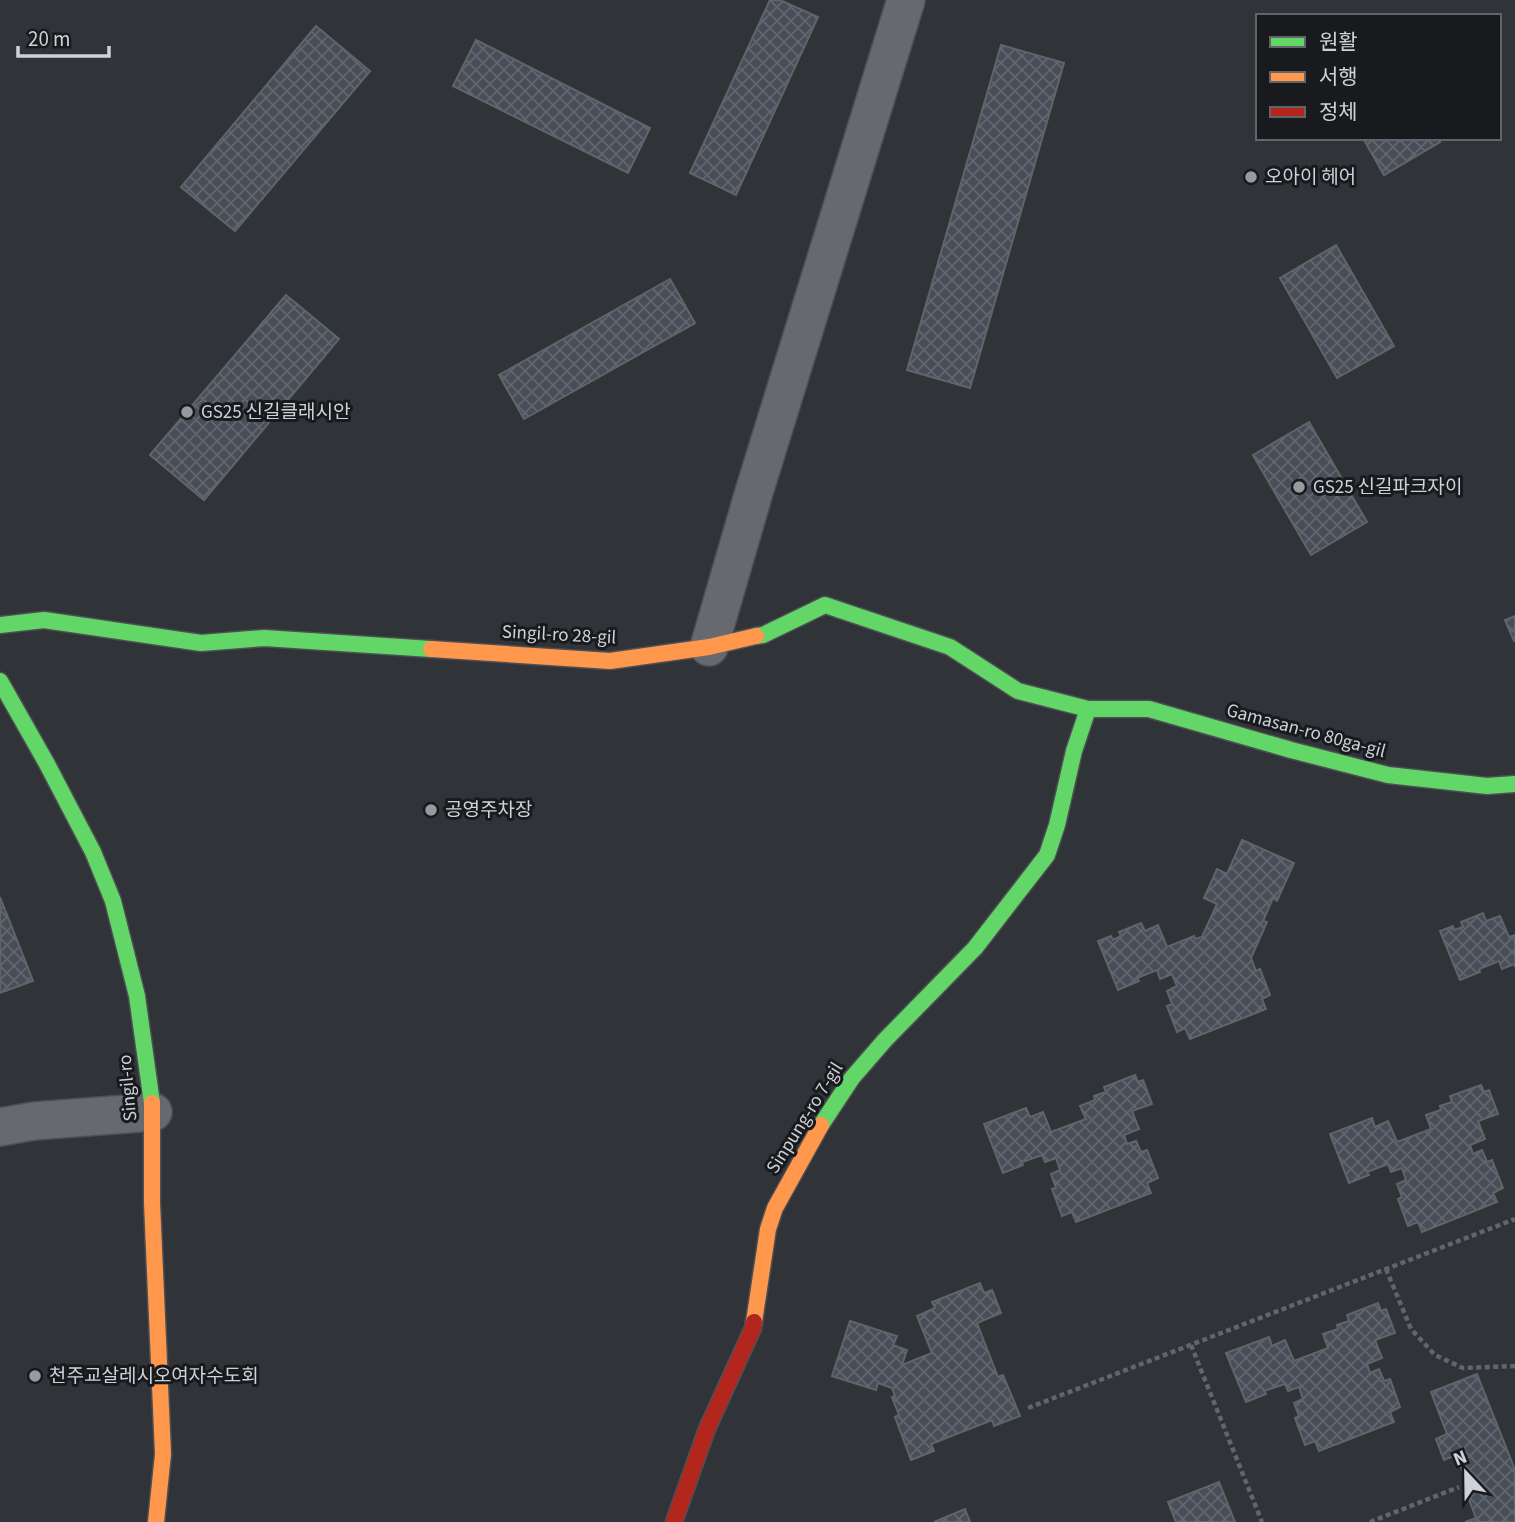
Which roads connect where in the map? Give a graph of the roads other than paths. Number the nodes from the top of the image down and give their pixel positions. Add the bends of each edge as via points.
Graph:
1 (905, 0) edge
2 (0, 625) edge
3 (709, 647) junction
4 (0, 681) edge
5 (1088, 709) junction
6 (1515, 784) edge
7 (153, 1112) junction
8 (0, 1127) edge
9 (156, 1522) edge
10 (674, 1522) edge

1 - 3 street
2 - 3 street, Singil-ro 28-gil via 44,620 201,643 264,638 610,662
3 - 5 street, Singil-ro 28-gil via 764,635 825,605 950,647 1018,691
4 - 7 street, Singil-ro via 73,811 113,901 137,996
5 - 6 street, Gamasan-ro 80ga-gil via 1149,709 1388,775 1487,786
5 - 10 street, Sinpung-ro 7-gil via 1047,855 975,948 852,1078 775,1208 752,1328 707,1429
7 - 8 street
7 - 9 street, Singil-ro via 152,1203 163,1454

